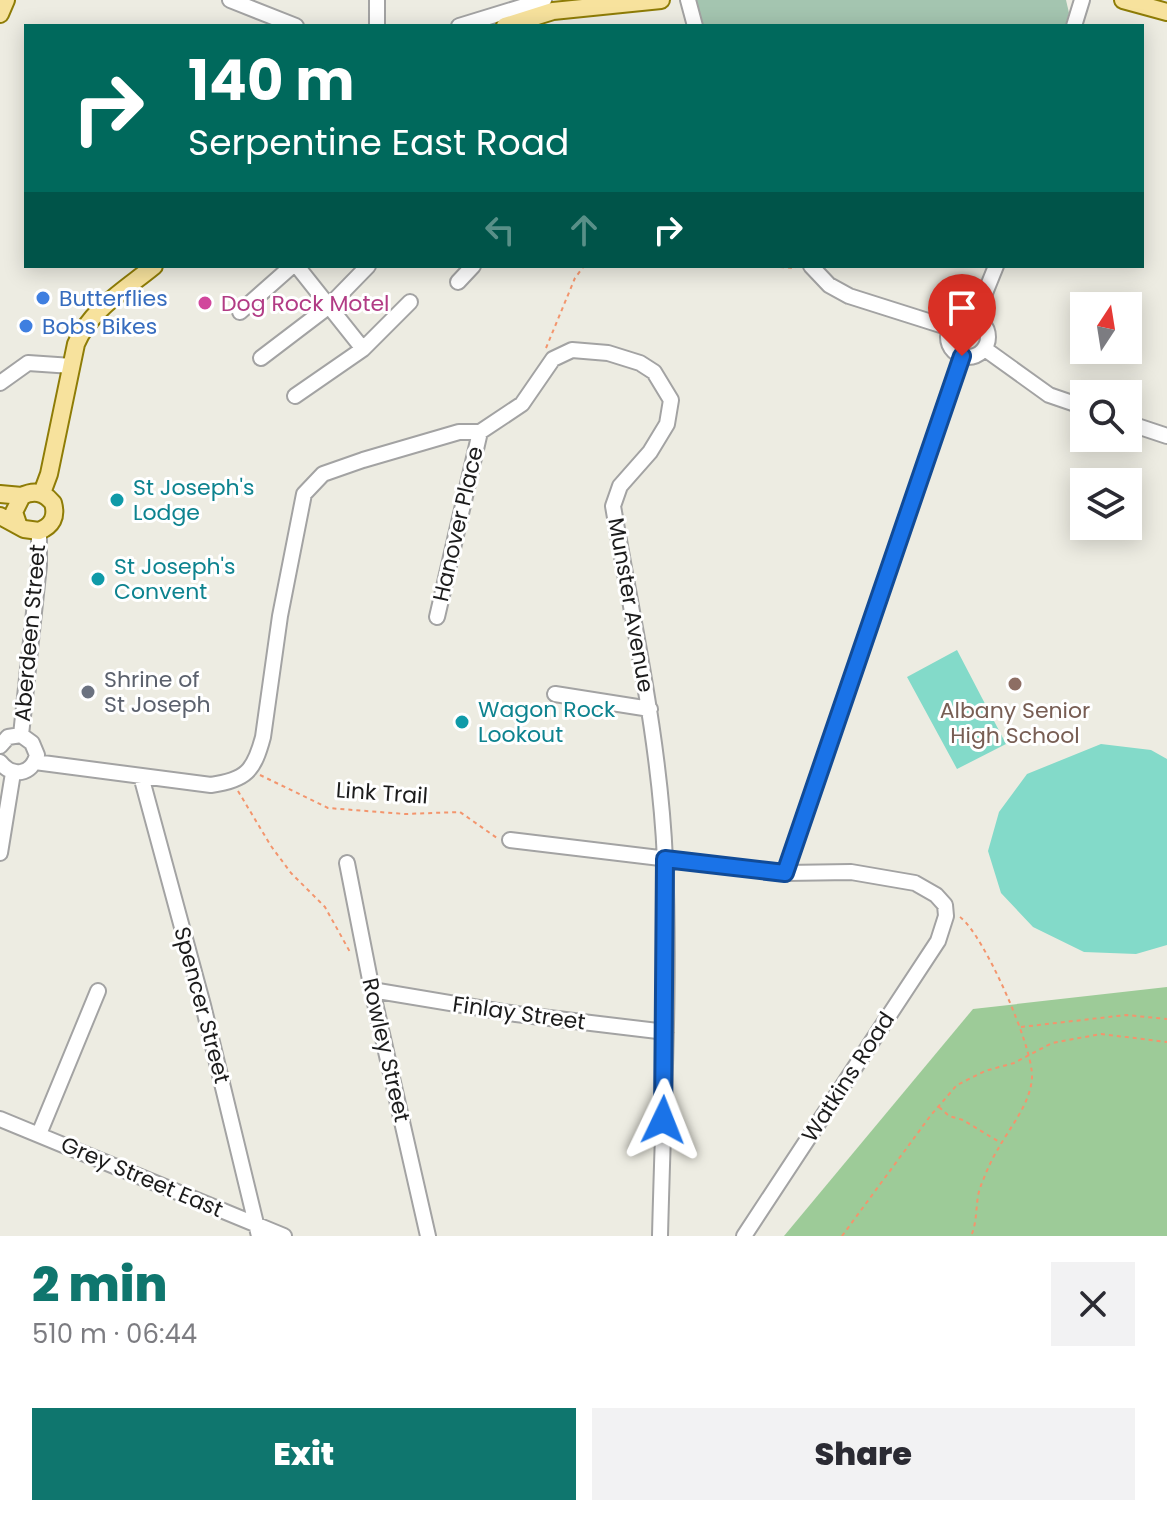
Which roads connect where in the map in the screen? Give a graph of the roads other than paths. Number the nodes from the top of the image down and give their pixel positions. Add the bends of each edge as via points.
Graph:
1 (6, 0) edge
2 (230, 0) edge
3 (377, 0) edge
4 (661, 0) edge
5 (688, 0) edge
6 (1082, 0) edge
7 (1123, 0) edge
8 (549, 4) edge
9 (1161, 7) edge
10 (0, 14) edge
11 (291, 24) edge
12 (377, 24) edge
13 (467, 24) edge
14 (509, 24) edge
15 (694, 24) edge
16 (1075, 24) edge
17 (152, 268) edge
18 (293, 268) edge
19 (297, 268) edge
20 (366, 268) edge
21 (471, 268) edge
22 (813, 268) edge
23 (995, 268) edge
24 (458, 282) dead end
25 (410, 302) dead end
26 (328, 307) junction
27 (240, 312) dead end
28 (975, 318) junction
29 (950, 328) junction
30 (363, 349) junction
31 (985, 349) junction
32 (962, 356) junction
33 (261, 358) dead end
34 (72, 366) junction
35 (0, 383) edge
36 (295, 396) dead end
37 (1070, 402) edge
38 (1142, 428) edge
39 (480, 432) junction
40 (1167, 436) edge
41 (42, 493) junction
42 (0, 494) edge
43 (22, 496) junction
44 (0, 516) edge
45 (18, 524) junction
46 (39, 531) junction
47 (437, 617) dead end
48 (555, 694) dead end
49 (650, 709) junction
50 (21, 735) junction
51 (0, 746) edge
52 (0, 762) edge
53 (35, 762) junction
54 (13, 773) junction
55 (141, 776) junction
56 (510, 840) road end
57 (0, 853) edge
58 (665, 859) junction
59 (347, 863) dead end
60 (785, 873) junction
61 (372, 990) junction
62 (98, 991) dead end
63 (666, 1032) junction
64 (0, 1119) edge
65 (39, 1134) junction
66 (258, 1231) edge
67 (284, 1236) edge
68 (428, 1236) edge
69 (660, 1236) edge
70 (744, 1236) edge

1 - 10 main road
2 - 11 street
3 - 12 street
4 - 8 main road
5 - 15 street
6 - 16 street
7 - 9 main road
8 - 13 street
8 - 14 main road
17 - 34 main road via 82,329
18 - 27 street
19 - 26 street
20 - 26 street
21 - 24 street
22 - 29 street via 849,296
23 - 28 street
25 - 30 street
26 - 30 street
26 - 33 street
28 - 29 street via 958,320
28 - 31 street via 988,331
29 - 32 street via 951,348
30 - 36 street
31 - 32 street via 974,357
31 - 37 street via 1049,395
32 - 60 street
34 - 35 street via 28,363
34 - 41 main road
38 - 40 street
39 - 47 street, Hanover Place
39 - 49 street, Munster Avenue via 522,404 553,359 572,350 608,353 654,372 671,400 667,424 620,486 613,506
39 - 55 street, Munster Avenue via 459,432 323,474 304,494 254,764 232,782 211,785
41 - 43 main road
41 - 46 main road via 53,503 54,517
42 - 43 main road
43 - 45 main road via 14,512
44 - 45 main road
45 - 46 main road
46 - 50 street, Aberdeen Street
48 - 49 street
49 - 58 street, Munster Avenue
50 - 51 street via 8,737
50 - 53 street via 36,748
52 - 54 street
53 - 54 street via 26,771
53 - 55 street
54 - 57 street
55 - 66 street, Spencer Street
56 - 58 street
58 - 60 street
58 - 63 street, Munster Avenue
59 - 61 street, Rowley Street
60 - 70 street, Watkins Road via 851,872 915,883 936,895 946,910 938,941
61 - 63 street, Finlay Street
61 - 68 street, Rowley Street
62 - 65 street
63 - 69 street, Munster Avenue
64 - 65 street, Grey Street East
65 - 66 street, Grey Street East
66 - 67 street, Grey Street East

